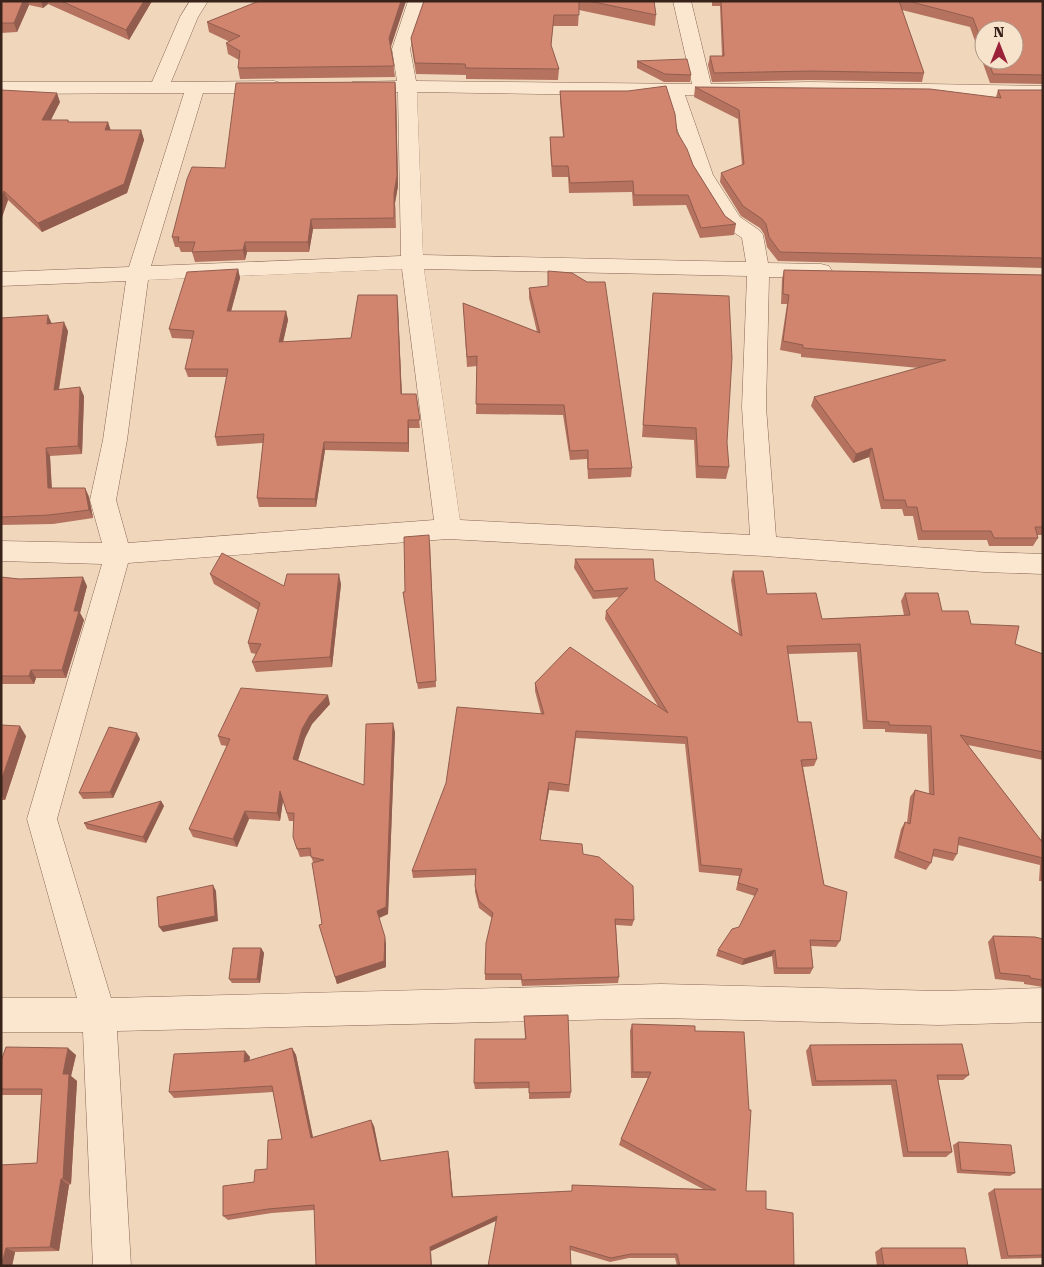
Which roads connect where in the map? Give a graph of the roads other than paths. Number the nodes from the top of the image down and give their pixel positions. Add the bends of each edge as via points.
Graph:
1 (199, 1) edge
2 (417, 1) edge
3 (682, 1) edge
4 (407, 85) junction
5 (291, 86) edge
6 (339, 86) edge
7 (1, 88) edge
8 (159, 88) junction
9 (195, 88) junction
10 (703, 89) junction
11 (674, 90) junction
12 (1043, 92) edge
13 (412, 262) junction
14 (758, 270) junction
15 (138, 272) junction
16 (845, 272) edge
17 (1, 279) edge
18 (448, 529) junction
19 (764, 546) junction
20 (1, 551) edge
21 (118, 554) junction
22 (1043, 564) edge
23 (1043, 1005) edge
24 (1, 1015) edge
25 (99, 1015) junction
26 (112, 1266) edge

1 - 8 street
2 - 4 street via 401,49
3 - 10 street
4 - 6 street
4 - 11 street
4 - 13 street
5 - 9 street
7 - 8 street
8 - 9 street
9 - 15 street
10 - 11 street
10 - 12 street
11 - 14 street via 703,175 732,221 752,235
13 - 14 street
13 - 15 street
13 - 18 street
14 - 16 street
14 - 19 street via 754,408
15 - 17 street
15 - 21 street via 115,440 103,500
18 - 19 street
18 - 21 street
19 - 22 street
20 - 21 street
21 - 25 street via 42,819
23 - 25 street via 939,1008 661,1000
24 - 25 street
25 - 26 street

